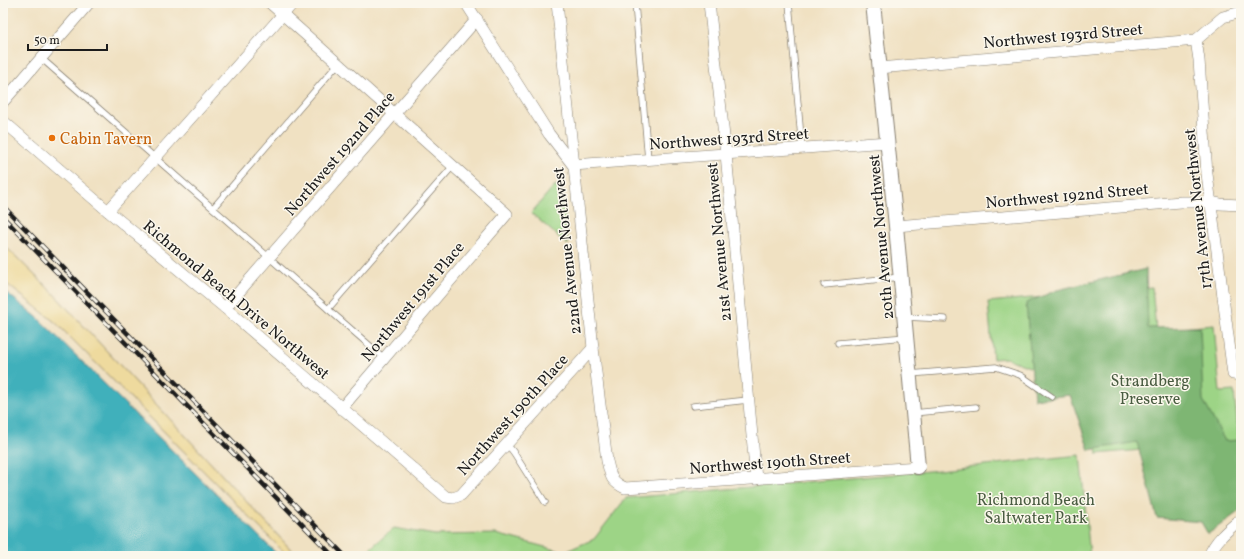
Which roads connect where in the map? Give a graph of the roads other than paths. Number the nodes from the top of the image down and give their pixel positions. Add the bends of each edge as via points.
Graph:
1 (89, 3) edge
2 (270, 3) edge
3 (293, 3) edge
4 (466, 3) edge
5 (557, 3) edge
6 (635, 3) edge
7 (709, 3) edge
8 (788, 3) edge
9 (873, 3) edge
10 (1241, 12) edge
11 (283, 14) junction
12 (477, 19) junction
13 (1196, 40) junction
14 (41, 58) junction
15 (338, 64) junction
16 (879, 68) junction
17 (3, 102) edge
18 (394, 114) junction
19 (3, 120) edge
20 (888, 142) junction
21 (802, 148) junction
22 (726, 154) junction
23 (156, 158) junction
24 (648, 160) junction
25 (573, 165) junction
26 (453, 166) junction
27 (1210, 202) junction
28 (1241, 205) edge
29 (213, 208) junction
30 (108, 211) junction
31 (896, 226) junction
32 (269, 257) junction
33 (901, 277) junction
34 (824, 285) dead end
35 (225, 308) junction
36 (328, 309) junction
37 (904, 317) junction
38 (944, 319) dead end
39 (906, 337) junction
40 (838, 343) dead end
41 (593, 348) junction
42 (384, 358) junction
43 (910, 374) junction
44 (1237, 374) edge
45 (1052, 397) dead end
46 (748, 400) junction
47 (693, 406) dead end
48 (976, 407) dead end
49 (341, 409) junction
50 (913, 413) junction
51 (506, 445) junction
52 (918, 467) joint
53 (756, 479) junction
54 (625, 488) joint
55 (453, 498) joint
56 (545, 502) dead end
57 (1241, 519) edge
58 (1211, 553) edge

1 - 14 street
2 - 11 street
3 - 11 street
4 - 12 street
5 - 25 street, 22nd Avenue Northwest
6 - 24 lane
7 - 22 street, 21st Avenue Northwest
8 - 21 lane
9 - 16 street, 20th Avenue Northwest
10 - 13 street via 1223,17
11 - 15 street
11 - 23 street
12 - 18 street, Northwest 192nd Place
12 - 25 street via 549,134
13 - 16 street, Northwest 193rd Street
13 - 27 street, 17th Avenue Northwest
14 - 17 street
14 - 23 lane
15 - 18 street
15 - 29 lane
16 - 20 street, 20th Avenue Northwest
18 - 26 street
18 - 32 street, Northwest 192nd Place
19 - 30 street, Richmond Beach Drive Northwest
20 - 21 street, Northwest 193rd Street
20 - 31 street, 20th Avenue Northwest
21 - 22 street, Northwest 193rd Street
22 - 24 street, Northwest 193rd Street
22 - 46 street, 21st Avenue Northwest
23 - 29 lane
23 - 30 street
24 - 25 street, Northwest 193rd Street
25 - 41 street, 22nd Avenue Northwest
26 - 36 lane
26 - 42 street, Northwest 191st Place via 507,214
27 - 28 street, Northwest 192nd Street
27 - 31 street, Northwest 192nd Street via 1181,202
27 - 44 street, 17th Avenue Northwest
29 - 32 lane
30 - 35 street, Richmond Beach Drive Northwest
31 - 33 street, 20th Avenue Northwest
32 - 35 street, Northwest 192nd Place
32 - 36 lane
33 - 34 lane
33 - 37 street, 20th Avenue Northwest
35 - 49 street, Richmond Beach Drive Northwest
36 - 42 lane
37 - 38 lane
37 - 39 street, 20th Avenue Northwest
39 - 40 lane
39 - 43 street, 20th Avenue Northwest
41 - 51 street, Northwest 190th Place
41 - 54 street, 22nd Avenue Northwest via 610,476 616,484
42 - 49 street, Northwest 191st Place
43 - 45 lane via 996,367 1020,375
43 - 50 street, 20th Avenue Northwest
46 - 47 lane
46 - 53 street, 21st Avenue Northwest
48 - 50 lane
49 - 55 street, Richmond Beach Drive Northwest via 446,497
50 - 52 street, 20th Avenue Northwest
51 - 55 street, Northwest 190th Place via 461,494
51 - 56 lane via 511,448
52 - 53 street, Northwest 190th Street
53 - 54 street, Northwest 190th Street
57 - 58 street via 1225,532

